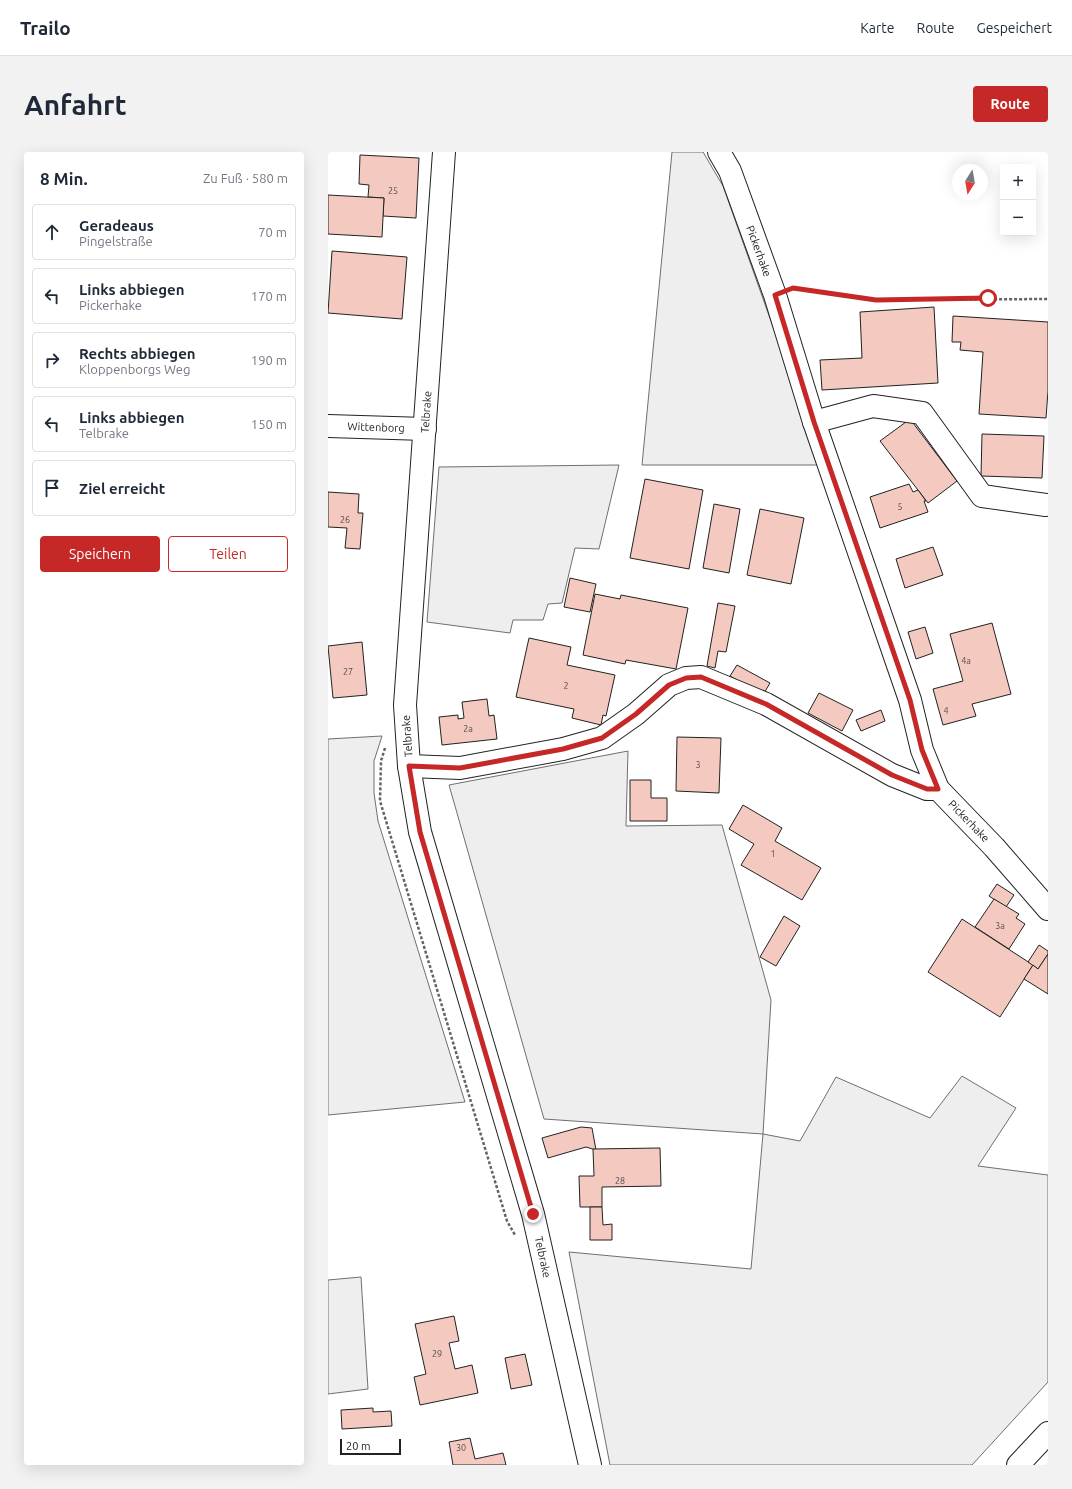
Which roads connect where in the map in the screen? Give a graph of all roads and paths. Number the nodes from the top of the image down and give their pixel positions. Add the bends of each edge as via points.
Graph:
1 (444, 152) edge
2 (719, 152) edge
3 (775, 295) junction
4 (1048, 299) edge
5 (814, 422) junction
6 (328, 426) edge
7 (425, 429) junction
8 (1046, 505) dead end
9 (387, 742) dead end
10 (409, 766) junction
11 (938, 789) junction
12 (1048, 909) edge
13 (517, 1239) dead end
14 (1048, 1433) edge
15 (590, 1465) edge
16 (1018, 1465) edge

1 - 7 street, Telbrake
2 - 3 street, Pickerhake via 730,171
3 - 4 path via 793,288 876,300
3 - 5 street, Pickerhake
5 - 8 street via 874,406 922,413 982,496
5 - 11 street, Pickerhake via 910,700 922,750
6 - 7 street, Wittenborg
7 - 10 street, Telbrake via 405,705
9 - 13 path via 381,761 380,801 507,1221
10 - 11 street via 460,768 563,749 602,738 636,714 669,685 686,678 701,677 766,704 892,775 927,789
10 - 15 street, Telbrake via 420,832 533,1214
11 - 12 street, Pickerhake via 994,847
14 - 16 street

